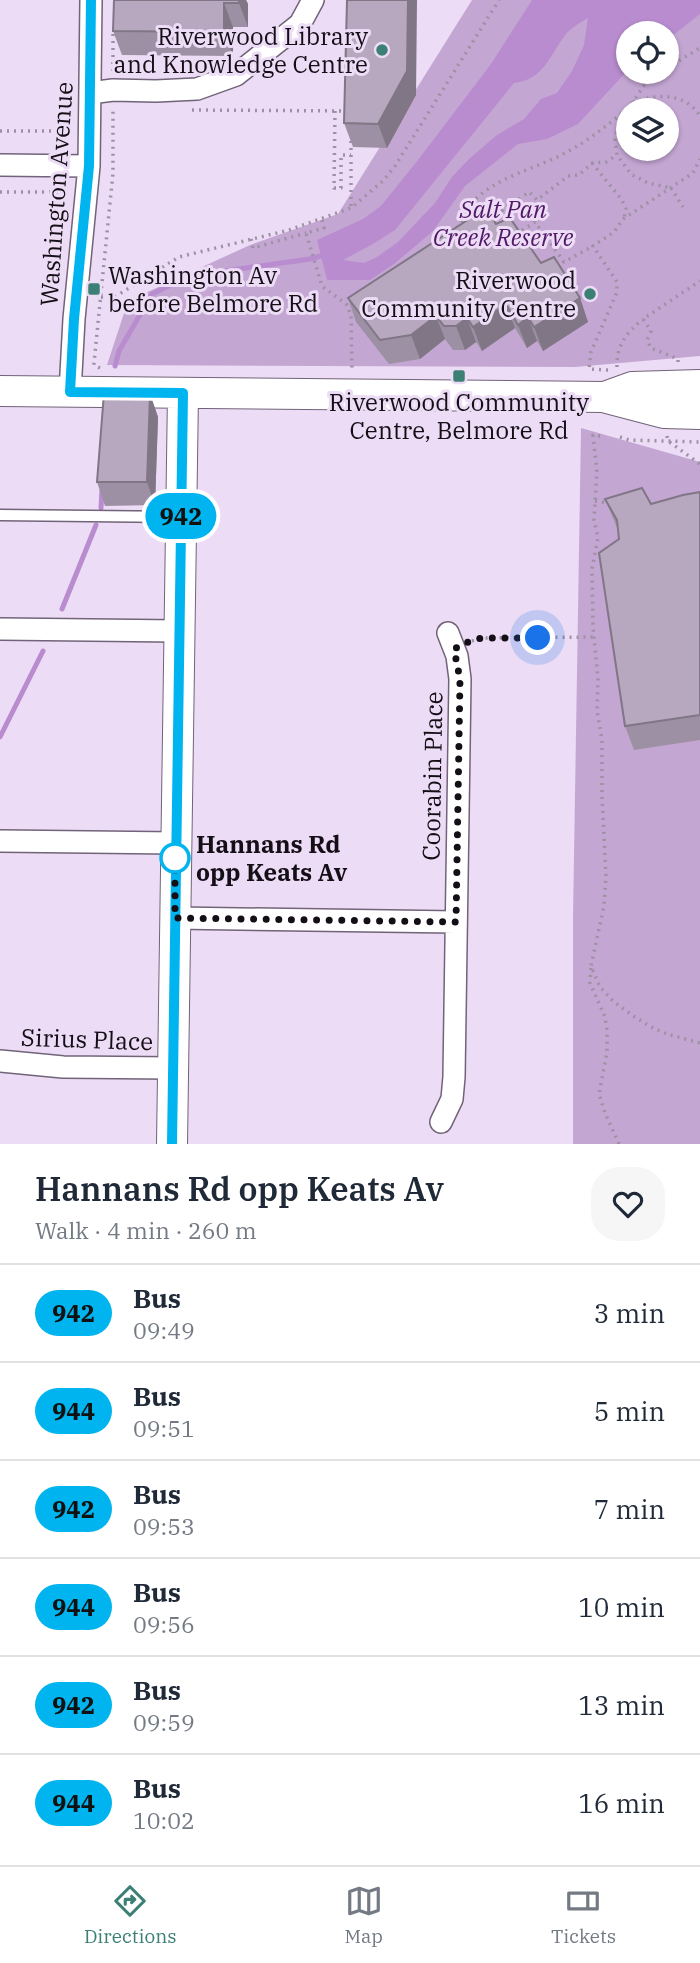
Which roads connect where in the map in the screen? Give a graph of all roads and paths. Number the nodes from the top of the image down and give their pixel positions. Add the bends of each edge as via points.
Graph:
1 (91, 0) edge
2 (313, 0) edge
3 (499, 0) edge
4 (700, 48) edge
5 (679, 61) edge
6 (90, 93) junction
7 (645, 98) edge
8 (674, 98) edge
9 (679, 100) edge
10 (698, 109) edge
11 (182, 110) dead end
12 (335, 111) junction
13 (700, 116) edge
14 (616, 118) edge
15 (351, 122) edge
16 (0, 131) edge
17 (64, 131) dead end
18 (351, 133) edge
19 (351, 155) junction
20 (616, 156) edge
21 (700, 159) edge
22 (621, 161) edge
23 (592, 163) junction
24 (0, 165) edge
25 (89, 166) junction
26 (671, 188) junction
27 (0, 192) edge
28 (58, 192) dead end
29 (476, 198) junction
30 (683, 207) dead end
31 (351, 208) junction
32 (322, 219) junction
33 (624, 219) junction
34 (307, 235) junction
35 (450, 235) edge
36 (510, 237) edge
37 (251, 239) junction
38 (593, 246) junction
39 (700, 281) edge
40 (101, 297) dead end
41 (643, 319) junction
42 (352, 370) dead end
43 (690, 378) edge
44 (0, 391) edge
45 (70, 392) junction
46 (183, 393) junction
47 (603, 397) junction
48 (700, 414) edge
49 (600, 436) dead end
50 (620, 437) dead end
51 (668, 440) junction
52 (700, 442) edge
53 (700, 464) edge
54 (595, 501) junction
55 (622, 504) edge
56 (0, 515) edge
57 (181, 517) junction
58 (0, 629) edge
59 (179, 631) junction
60 (594, 637) junction
61 (451, 641) joint
62 (0, 841) edge
63 (176, 843) junction
64 (175, 918) junction
65 (456, 922) junction
66 (591, 966) junction
67 (700, 1043) edge
68 (0, 1061) edge
69 (173, 1068) junction
70 (441, 1122) dead end
71 (172, 1144) edge
72 (619, 1144) edge

1 - 6 street, Washington Avenue
2 - 6 street via 300,24 236,75 197,89
3 - 31 path via 395,166
4 - 5 path
6 - 25 street, Washington Avenue
7 - 8 path
9 - 10 path
10 - 13 path
11 - 12 path
12 - 15 path via 351,111
12 - 19 path via 334,188 341,188 341,155
14 - 29 path via 566,153 506,178
16 - 17 path
18 - 19 path
19 - 31 path
20 - 23 path
21 - 26 path via 693,173
22 - 26 path via 631,174
23 - 29 path via 537,200 529,192 490,219
23 - 33 path via 622,200
24 - 25 street
25 - 45 street, Washington Avenue
26 - 30 path
26 - 33 path
27 - 28 path
29 - 35 path
31 - 32 path
32 - 34 path via 324,228
32 - 37 path
33 - 38 path
34 - 37 path via 253,248
34 - 42 path via 322,286 347,305 351,315
36 - 38 path via 536,222 564,262
37 - 40 path via 179,257 113,298
38 - 41 path via 617,282 617,292 591,352 589,369 617,370 623,341
39 - 41 path
41 - 43 path via 651,331 647,340 651,348 678,359
43 - 47 main road via 632,387
44 - 45 main road
45 - 46 main road
46 - 47 main road
46 - 57 main road
47 - 48 main road via 664,413
49 - 54 path via 593,435
50 - 51 path
51 - 52 path
51 - 53 path
54 - 55 path
54 - 60 path
56 - 57 lane
57 - 59 main road
58 - 59 street
59 - 63 main road
60 - 61 path
60 - 66 path via 607,876
61 - 65 street, Coorabin Place via 460,679
62 - 63 street
63 - 64 main road
64 - 65 street
64 - 69 main road
65 - 70 street, Coorabin Place via 454,1088
66 - 67 path via 600,987 635,1017 667,1034
66 - 72 path via 590,983 607,1030 599,1094
68 - 69 street, Sirius Place
69 - 71 main road

